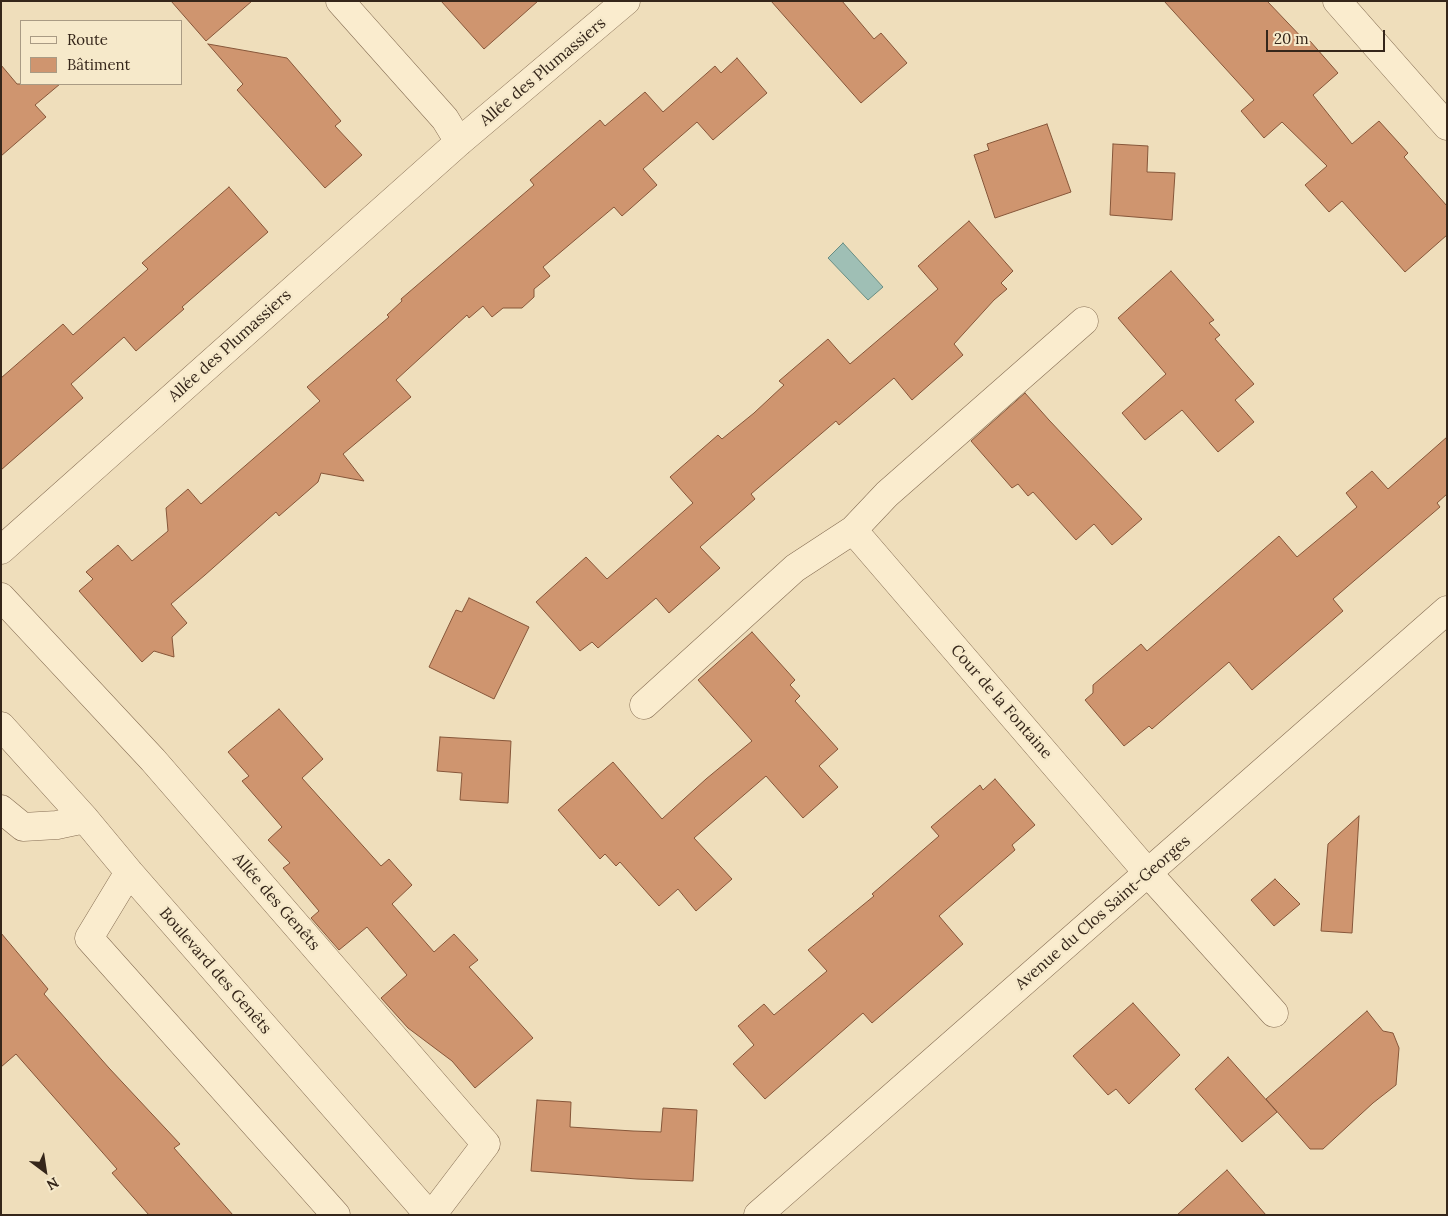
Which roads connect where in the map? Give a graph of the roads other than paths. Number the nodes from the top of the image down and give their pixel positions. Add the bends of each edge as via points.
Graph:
1 (340, 1) edge
2 (626, 1) edge
3 (1337, 1) edge
4 (1447, 126) edge
5 (459, 142) junction
6 (1084, 321) dead end
7 (853, 530) junction
8 (1, 550) edge
9 (1, 597) edge
10 (1447, 610) edge
11 (644, 705) dead end
12 (1, 726) edge
13 (1, 809) edge
14 (85, 819) junction
15 (128, 872) junction
16 (1148, 873) junction
17 (1274, 1013) dead end
18 (336, 1215) edge
19 (430, 1215) edge
20 (758, 1215) edge

1 - 5 street via 445,119
2 - 5 street, Allée des Plumassiers
3 - 4 street
5 - 8 street, Allée des Plumassiers
6 - 7 street via 887,494
7 - 11 street via 795,568
7 - 16 street, Cour de la Fontaine
9 - 19 street, Allée des Genêts via 153,760 486,1144
10 - 16 street, Avenue du Clos Saint-Georges
12 - 14 street, Boulevard des Genêts
13 - 14 street via 23,827
14 - 15 street, Boulevard des Genêts
15 - 18 street via 89,938
15 - 19 street, Boulevard des Genêts
16 - 17 street, Cour de la Fontaine
16 - 20 street, Avenue du Clos Saint-Georges

